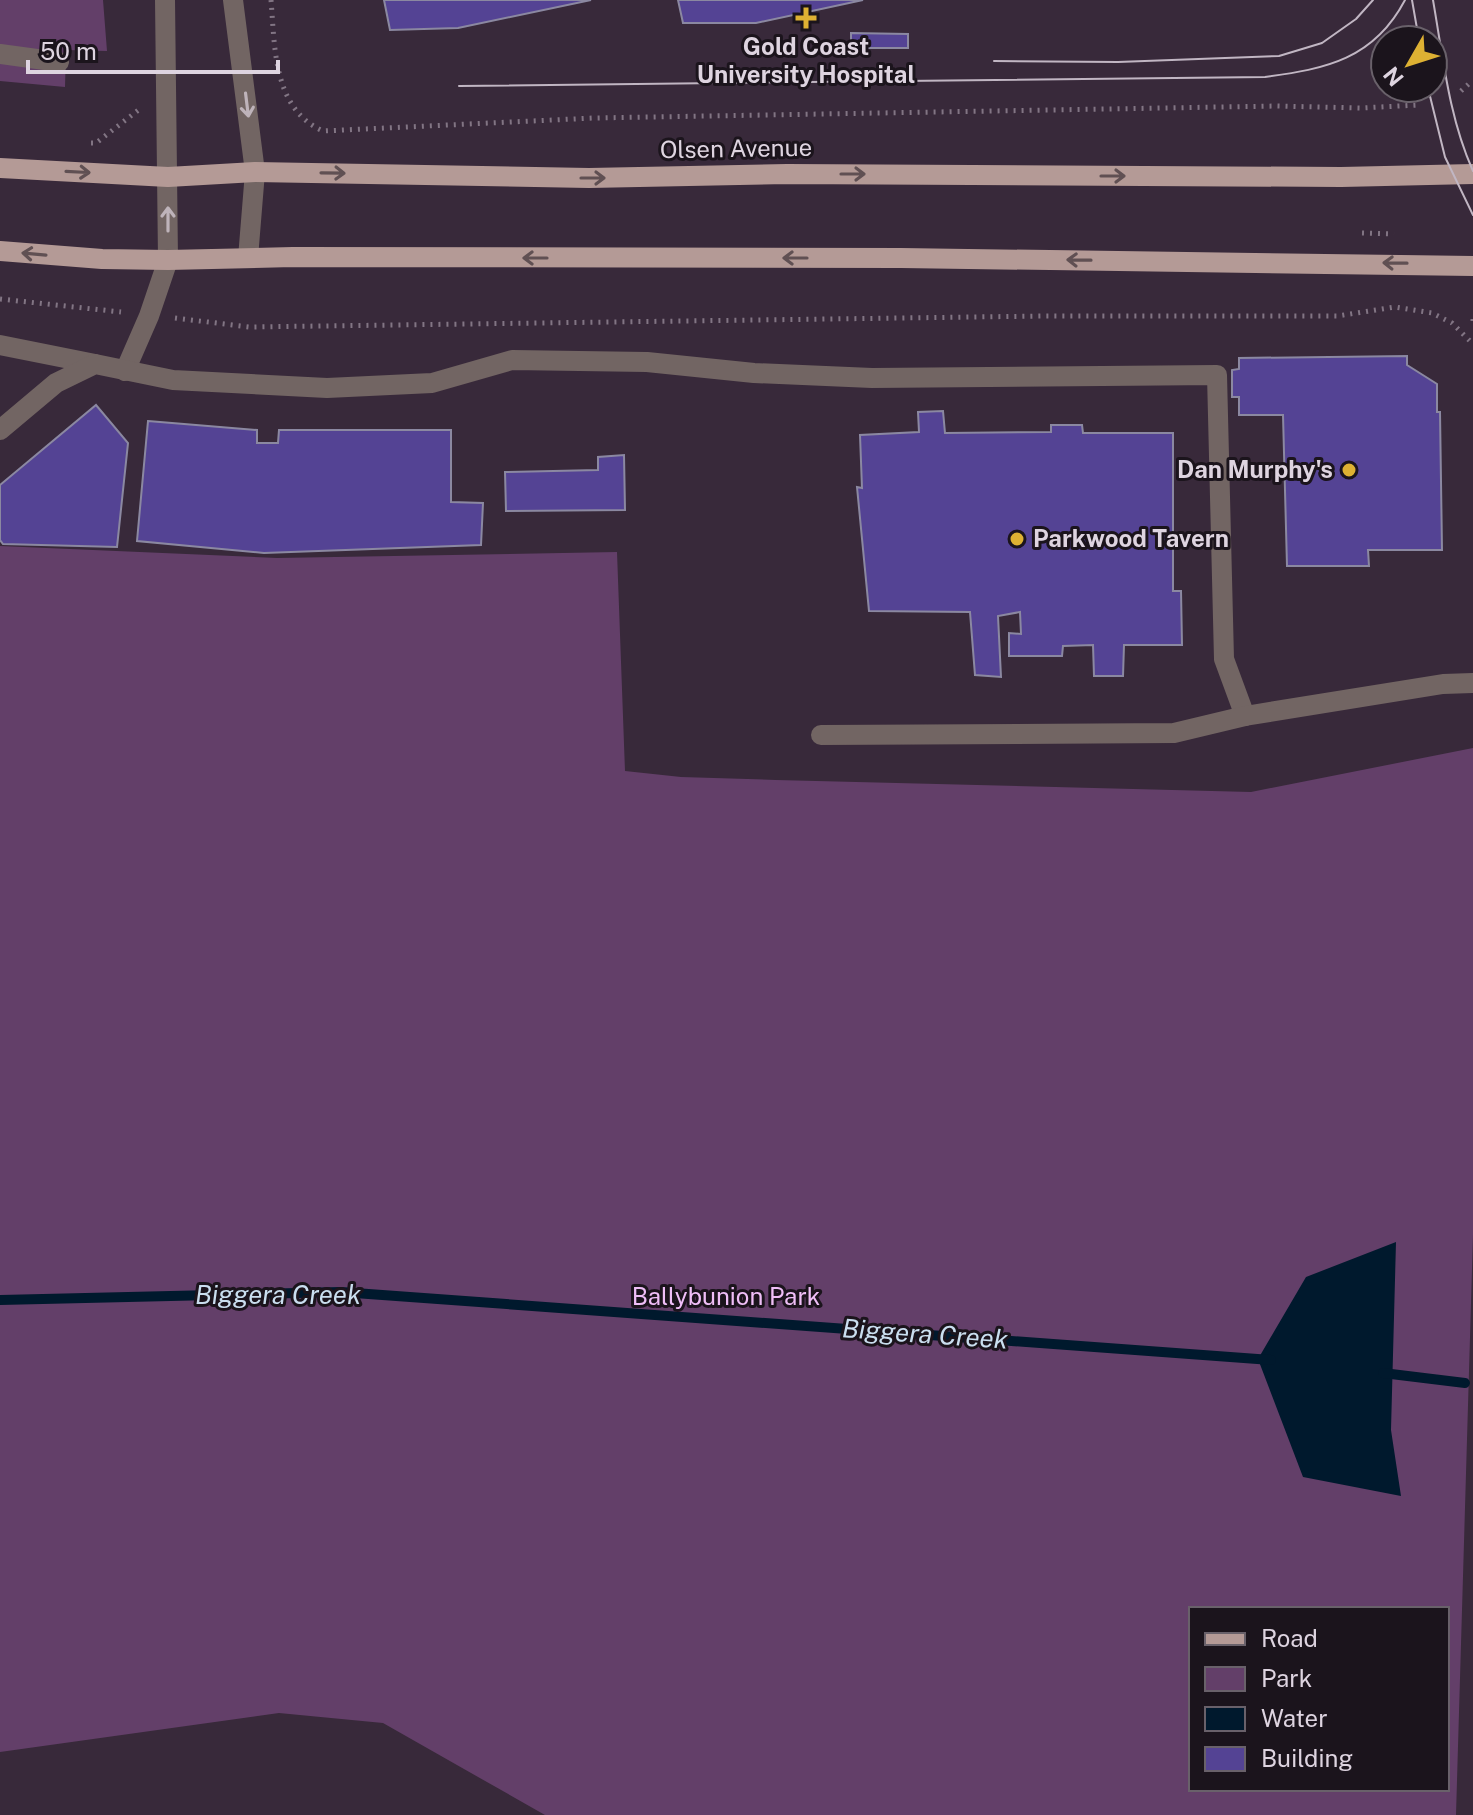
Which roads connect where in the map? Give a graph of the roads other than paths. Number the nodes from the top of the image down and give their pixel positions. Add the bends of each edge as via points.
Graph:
1 (165, 0) edge
2 (233, 0) edge
3 (0, 54) edge
4 (59, 62) dead end
5 (0, 168) edge
6 (255, 172) junction
7 (1473, 174) edge
8 (168, 177) junction
9 (0, 251) edge
10 (248, 258) junction
11 (168, 260) junction
12 (1473, 266) edge
13 (0, 345) edge
14 (95, 364) junction
15 (125, 371) junction
16 (0, 430) edge
17 (1473, 683) edge
18 (1245, 716) junction
19 (821, 735) dead end

1 - 8 street
2 -> 6 street
3 - 4 street
5 -> 8 main road, Olsen Avenue
6 -> 7 main road, Olsen Avenue via 589,178
6 - 8 main road, Olsen Avenue
6 - 10 street
11 -> 8 street
11 -> 9 main road
10 - 11 main road
12 -> 10 main road via 933,258
11 - 15 street
13 - 14 street
14 - 15 street
14 - 16 street via 56,383
15 - 18 street via 173,380 327,388 432,383 512,360 647,362 872,378 1217,375 1224,659
17 - 18 street
18 - 19 street via 1174,733

